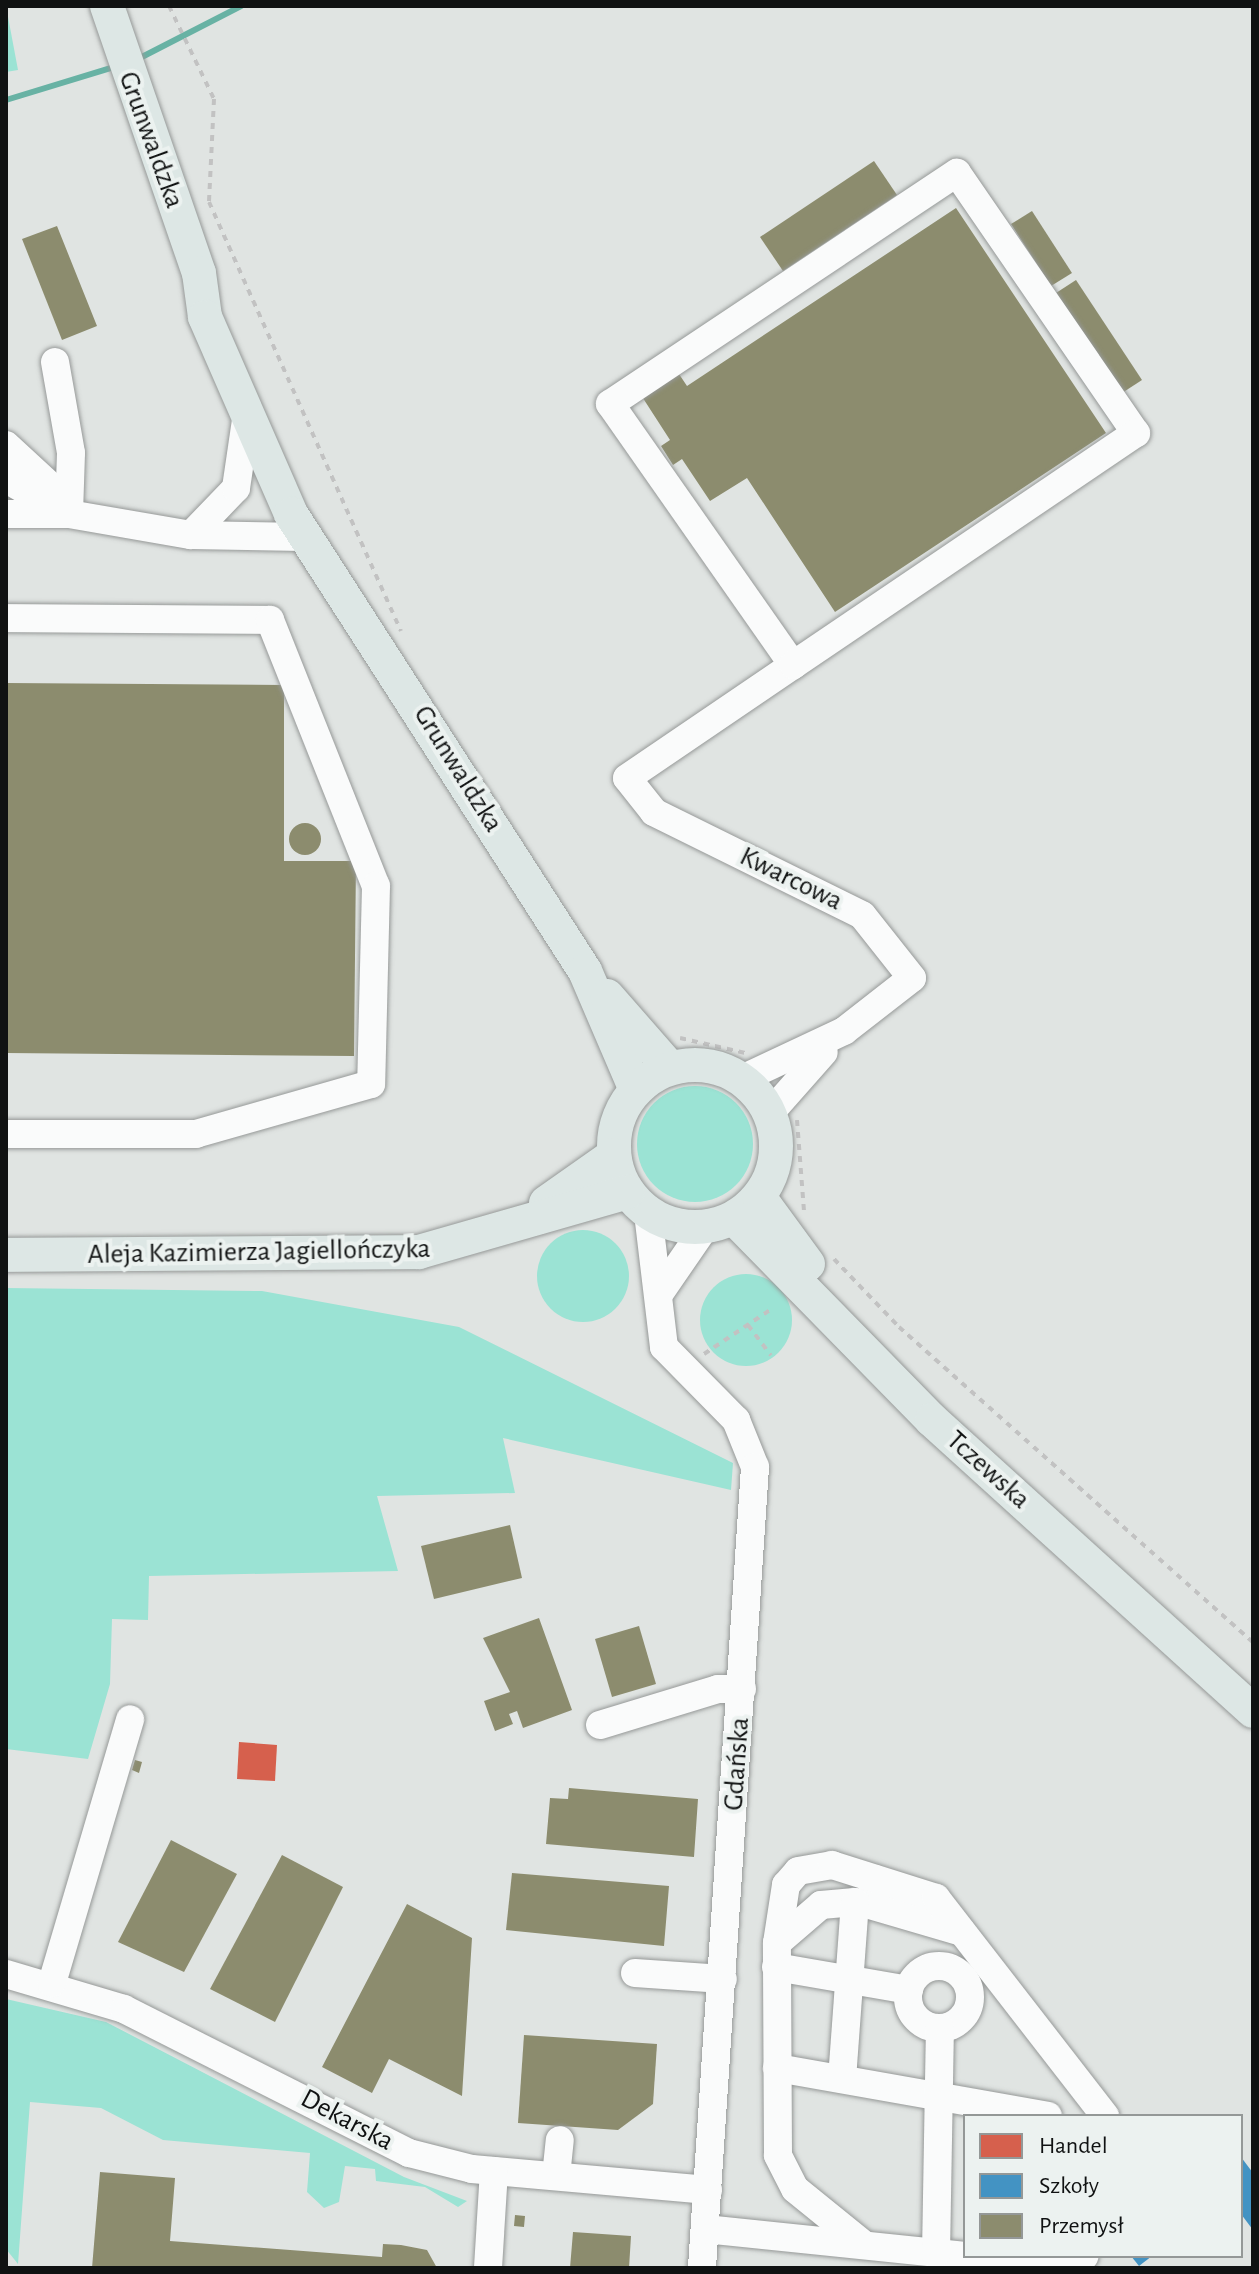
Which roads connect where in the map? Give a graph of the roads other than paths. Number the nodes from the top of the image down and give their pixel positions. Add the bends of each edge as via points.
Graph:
1 (107, 6) edge
2 (199, 273) junction
3 (55, 362) dead end
4 (246, 420) junction
5 (6, 445) edge
6 (6, 479) edge
7 (6, 514) edge
8 (69, 514) junction
9 (191, 535) junction
10 (303, 537) junction
11 (330, 567) junction
12 (6, 618) edge
13 (793, 665) junction
14 (585, 971) junction
15 (844, 1031) junction
16 (670, 1068) junction
17 (750, 1068) junction
18 (636, 1090) junction
19 (783, 1111) junction
20 (6, 1134) edge
21 (614, 1155) junction
22 (638, 1202) junction
23 (732, 1214) junction
24 (509, 1226) junction
25 (6, 1255) edge
26 (659, 1295) junction
27 (1253, 1684) edge
28 (742, 1689) junction
29 (1253, 1711) edge
30 (130, 1719) dead end
31 (600, 1725) dead end
32 (867, 1895) junction
33 (953, 1930) junction
34 (777, 1955) junction
35 (937, 1965) junction
36 (635, 1973) dead end
37 (6, 1974) edge
38 (723, 1979) junction
39 (850, 1980) junction
40 (52, 1983) junction
41 (909, 1990) junction
42 (970, 2001) junction
43 (1018, 2004) junction
44 (940, 2028) junction
45 (777, 2068) junction
46 (842, 2079) junction
47 (1080, 2082) junction
48 (941, 2093) junction
49 (1040, 2114) edge
50 (1104, 2114) edge
51 (560, 2140) dead end
52 (494, 2171) junction
53 (556, 2176) junction
54 (708, 2190) junction
55 (705, 2229) junction
56 (863, 2244) junction
57 (936, 2254) junction
58 (963, 2256) edge
59 (1002, 2258) edge
60 (1080, 2258) edge
61 (1035, 2260) edge
62 (488, 2268) edge
63 (702, 2268) edge

1 - 2 main road, Grunwaldzka
2 - 4 main road, Grunwaldzka via 205,317
2 - 11 main road, Grunwaldzka via 219,301 321,529
3 - 8 street via 71,453
4 - 9 street via 236,488
4 - 10 main road, Grunwaldzka
5 - 8 street via 57,492
6 - 8 street
7 - 8 street
8 - 9 street
9 - 10 street
10 - 11 main road, Grunwaldzka
11 - 14 main road, Grunwaldzka
12 - 20 street via 270,620 376,886 371,1084 196,1134
13 - 13 street via 610,404 957,173 1136,433
13 - 15 street, Kwarcowa via 627,778 654,812 862,915 912,978
14 - 16 main road, Grunwaldzka
14 - 18 main road, Grunwaldzka
15 - 17 street, Kwarcowa
15 - 19 street, Kwarcowa
16 - 17 main road
16 - 18 main road
17 - 19 main road
18 - 21 main road via 622,1109
19 - 23 main road via 777,1157
21 - 22 main road
21 - 24 main road, Aleja Kazimierza Jagiellończyka
22 - 23 main road
22 - 24 main road, Aleja Kazimierza Jagiellończyka
22 - 26 street, Gdańska
23 - 26 street
23 - 27 main road, Tczewska via 778,1230 894,1358
23 - 29 main road, Tczewska via 932,1420
24 - 25 main road, Aleja Kazimierza Jagiellończyka via 453,1246 397,1254
26 - 28 street, Gdańska via 658,1328 682,1369 736,1420 755,1467
28 - 31 street via 718,1689
28 - 38 street, Gdańska
30 - 40 street
32 - 33 street via 936,1898
32 - 34 street via 821,1905
32 - 34 street via 832,1865 798,1871 786,1885
32 - 39 street
33 - 35 street
33 - 43 street
34 - 39 street
34 - 45 street
35 - 41 street via 914,1978
35 - 42 street via 962,1975
36 - 38 street
37 - 40 street, Dekarska
38 - 54 street, Gdańska
39 - 41 street
39 - 46 street
40 - 52 street, Dekarska via 164,2027 409,2153
41 - 44 street via 915,2016
42 - 43 street
42 - 44 street via 960,2020
43 - 47 street
44 - 48 street
45 - 46 street
45 - 56 street via 776,2140 785,2173 811,2205
46 - 48 street
47 - 49 street
47 - 50 street
48 - 49 street
48 - 57 street
51 - 53 street
52 - 53 street, Dekarska
52 - 62 street
53 - 54 street, Dekarska
54 - 55 street, Gdańska
55 - 56 street
55 - 63 street, Gdańska
56 - 57 street
57 - 58 street
59 - 61 street
60 - 61 street via 1064,2265

